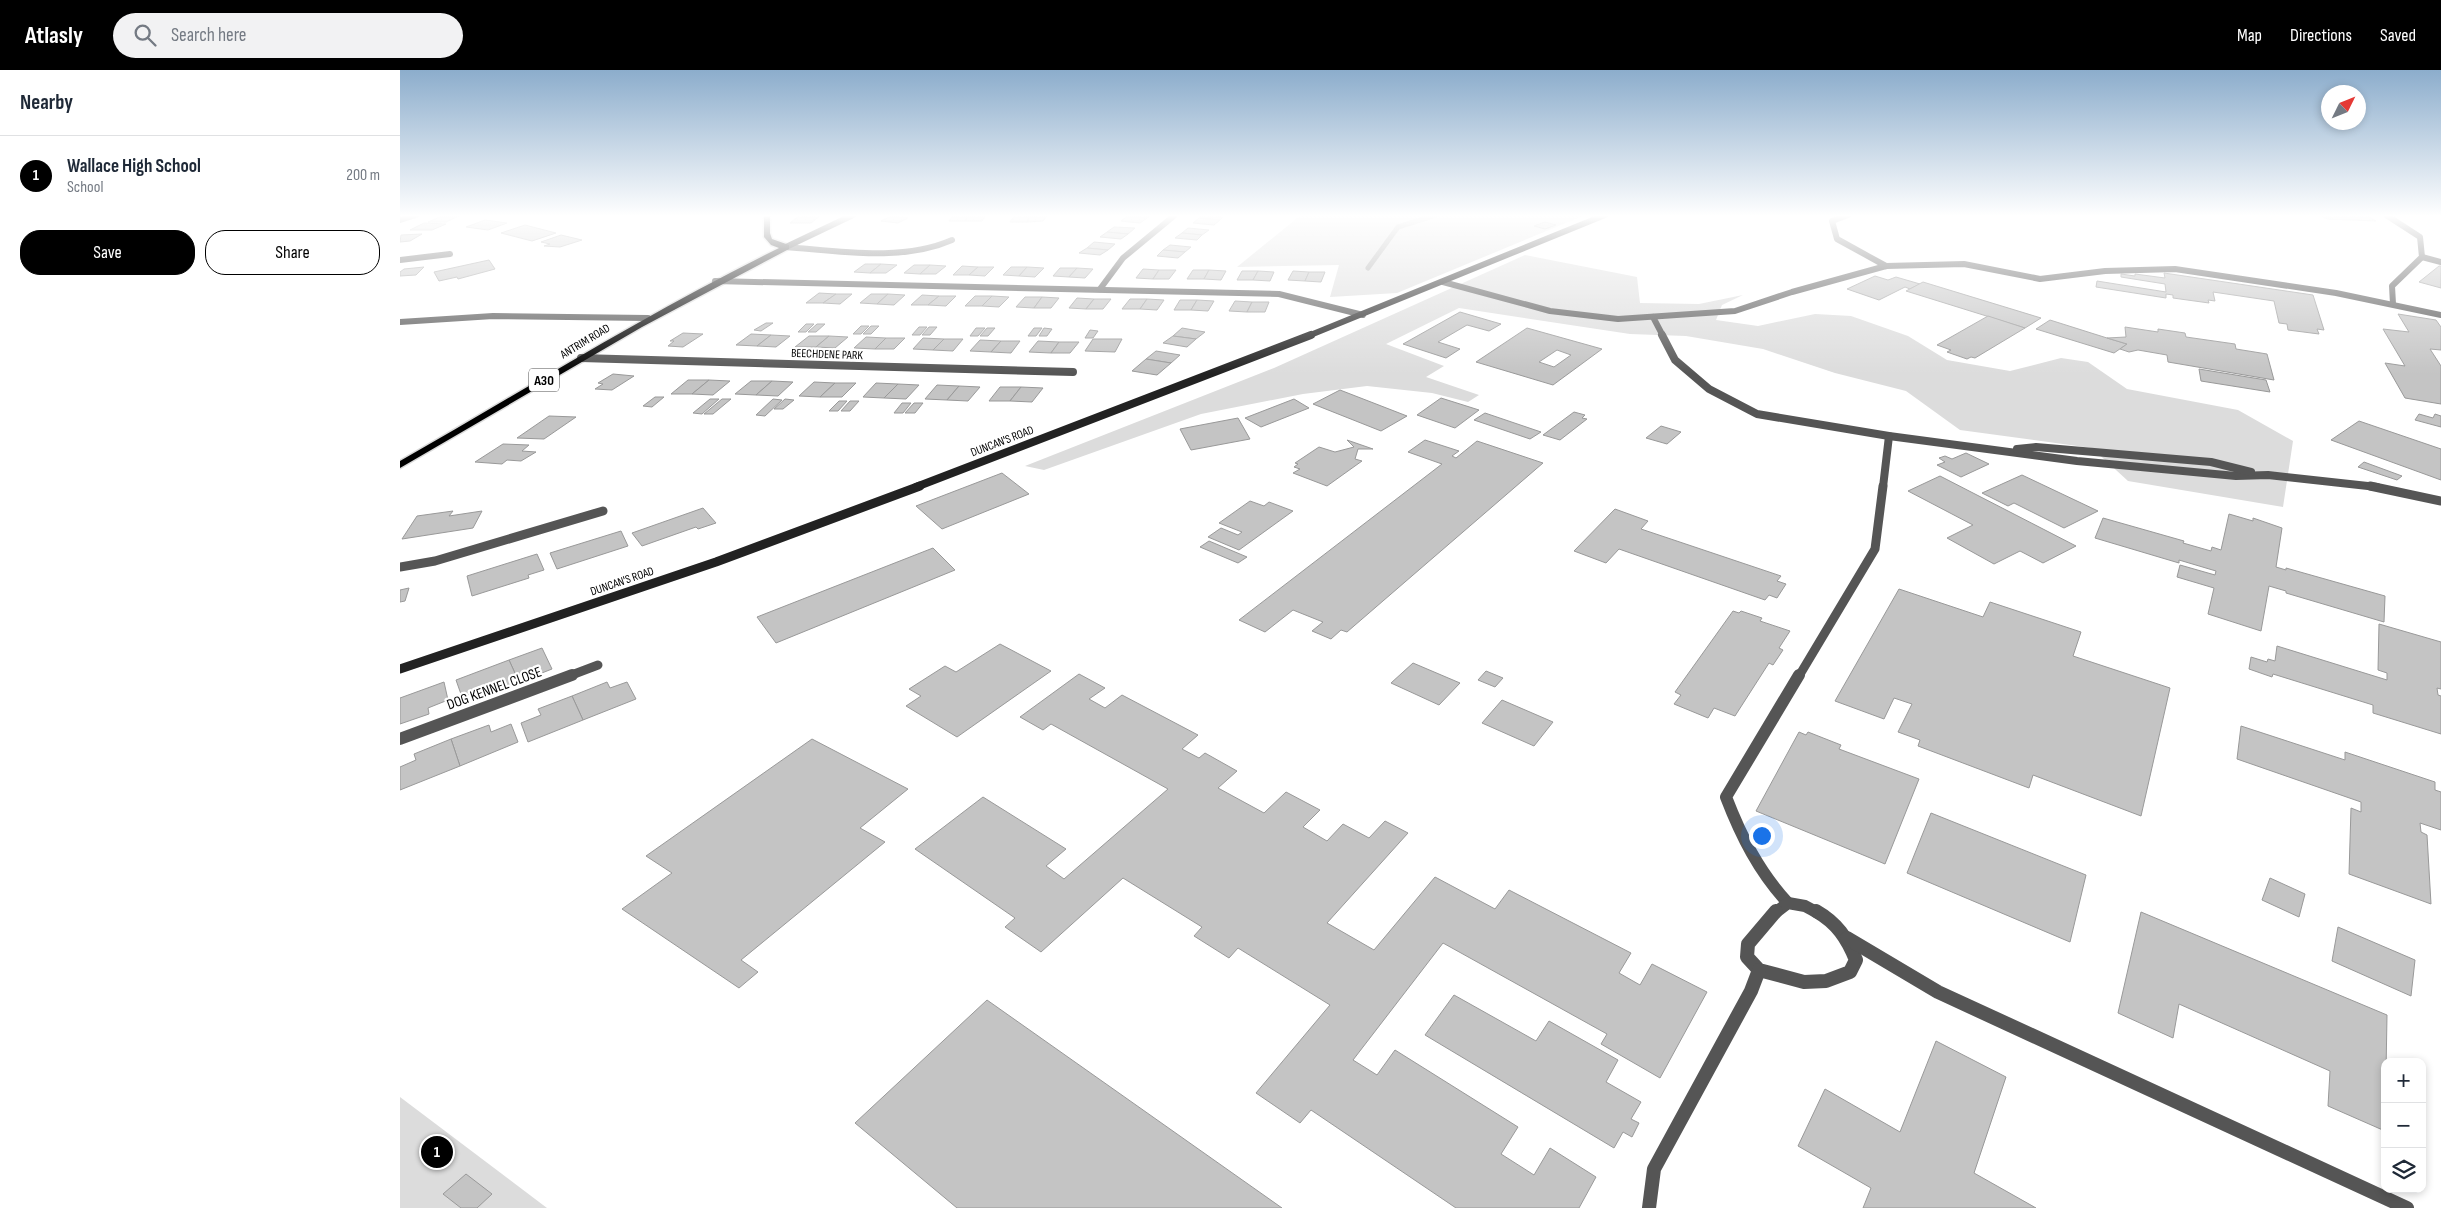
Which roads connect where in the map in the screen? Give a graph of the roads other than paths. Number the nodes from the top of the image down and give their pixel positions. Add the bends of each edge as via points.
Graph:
1 (742, 268) edge
2 (1116, 268) edge
3 (1476, 268) edge
4 (1878, 268) edge
5 (1985, 268) edge
6 (2411, 268) edge
7 (715, 281) junction
8 (1443, 282) junction
9 (1100, 289) junction
10 (2393, 304) junction
11 (1363, 315) junction
12 (2441, 315) edge
13 (1653, 317) junction
14 (648, 318) junction
15 (400, 322) edge
16 (581, 358) junction
17 (1073, 372) dead end
18 (1889, 436) junction
19 (400, 465) edge
20 (2441, 501) edge
21 (602, 511) dead end
22 (400, 567) edge
23 (598, 665) dead end
24 (400, 669) edge
25 (400, 739) edge
26 (1788, 903) junction
27 (1847, 938) junction
28 (1759, 970) junction
29 (1649, 1208) edge
30 (2407, 1208) edge

1 - 7 main road, ANTRIM ROAD / A30
2 - 9 street
3 - 8 street, DUNCAN'S ROAD
4 - 13 street via 1735,311
5 - 10 street via 2040,279 2105,271 2175,269 2297,286
6 - 10 street via 2392,286
7 - 9 street
7 - 14 main road, ANTRIM ROAD / A30
8 - 11 street, DUNCAN'S ROAD
8 - 13 street via 1550,311 1618,319
9 - 11 street via 1279,294
10 - 12 street
11 - 24 street, DUNCAN'S ROAD via 725,559
13 - 18 street via 1675,360 1709,389 1757,414
14 - 15 street via 528,314 452,316
14 - 16 main road, ANTRIM ROAD / A30
16 - 17 street, BEECHDENE PARK
16 - 19 main road, ANTRIM ROAD / A30
18 - 20 street via 2077,462 2373,486
18 - 26 street via 1875,549 1726,797 1736,824 1772,888
21 - 22 street via 435,561
23 - 25 street, DOG KENNEL CLOSE
26 - 27 street via 1818,911
26 - 28 street via 1774,913 1748,944 1748,957
27 - 28 street via 1856,960 1850,972 1826,981 1804,982
27 - 30 street via 1938,992
28 - 29 street via 1654,1168

